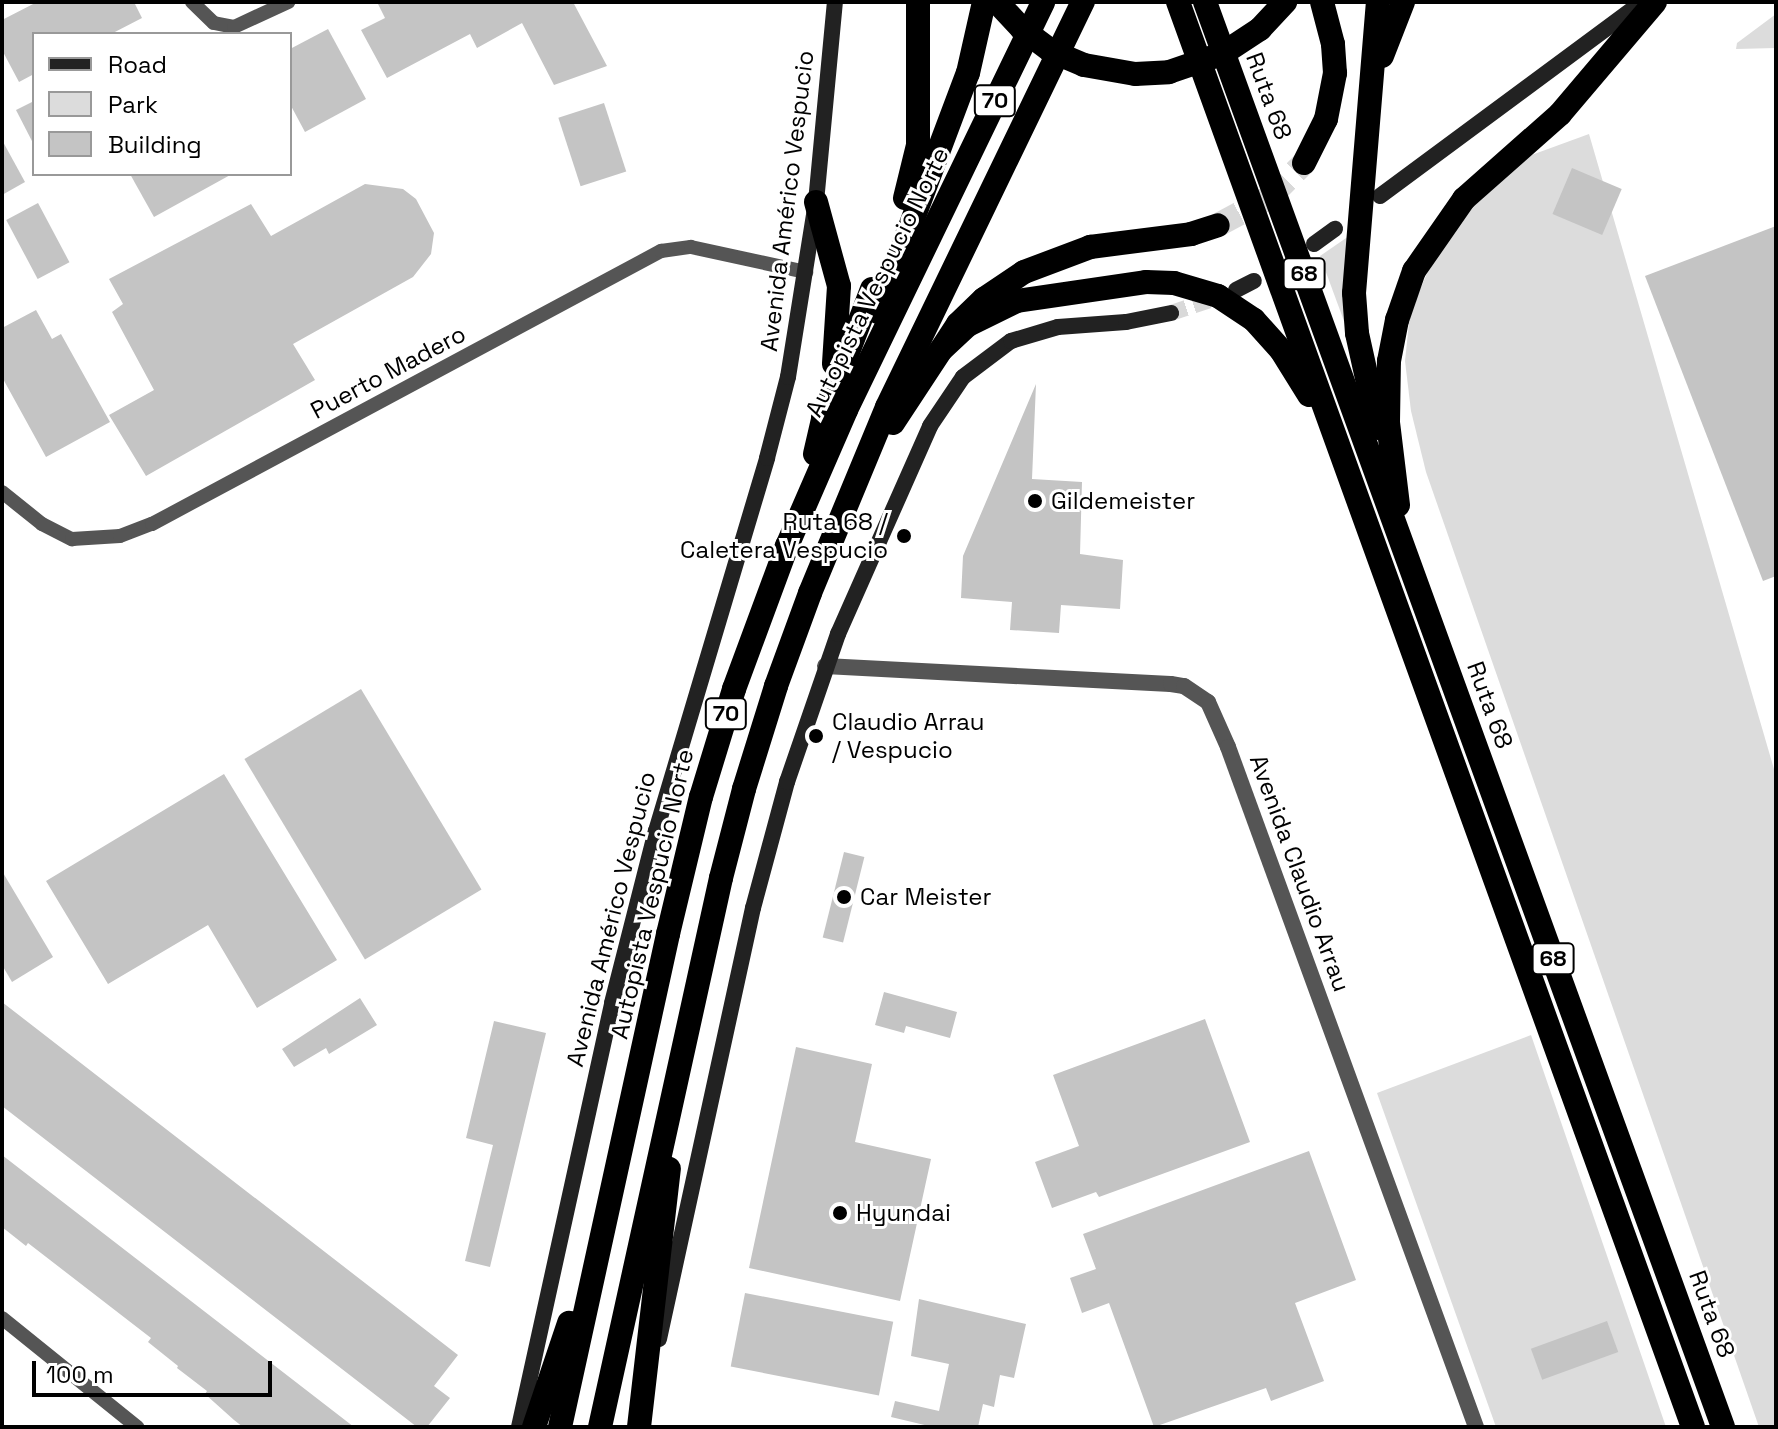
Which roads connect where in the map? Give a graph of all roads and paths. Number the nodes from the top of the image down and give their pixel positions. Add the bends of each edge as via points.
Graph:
1 (192, 2) edge
2 (288, 2) edge
3 (835, 2) edge
4 (918, 2) edge
5 (984, 2) edge
6 (997, 2) edge
7 (1043, 2) edge
8 (1083, 2) edge
9 (1178, 2) edge
10 (1205, 2) edge
11 (1285, 2) edge
12 (1322, 2) edge
13 (1378, 2) edge
14 (1403, 2) edge
15 (1642, 2) edge
16 (1655, 2) edge
17 (1370, 101) junction
18 (1304, 163) tunnel mouth
19 (1380, 196) dead end
20 (816, 202) junction
21 (1218, 225) tunnel mouth
22 (1335, 229) dead end
23 (1314, 244) dead end
24 (806, 272) junction
25 (1254, 281) dead end
26 (1236, 290) tunnel mouth
27 (1171, 313) tunnel mouth
28 (941, 350) junction
29 (823, 418) junction
30 (1333, 436) junction
31 (864, 464) junction
32 (813, 470) junction
33 (2, 492) edge
34 (807, 501) junction
35 (1403, 547) junction
36 (825, 666) junction
37 (670, 1107) junction
38 (616, 1175) junction
39 (2, 1318) edge
40 (137, 1427) edge
41 (519, 1427) edge
42 (534, 1427) edge
43 (560, 1427) edge
44 (600, 1427) edge
45 (640, 1427) edge
46 (1476, 1427) edge
47 (1693, 1427) edge
48 (1723, 1427) edge

1 - 2 street via 214,23 234,27
3 - 20 main road, Avenida Américo Vespucio
4 - 29 highway via 919,117 913,172
5 - 32 highway via 973,57 952,117
6 - 11 highway via 1051,51 1118,73 1152,74 1222,54 1246,40
7 - 34 highway, Autopista Vespucio Norte / 70
8 - 31 highway, 70
9 - 30 highway, 68
10 - 35 highway, Ruta 68 / 68
12 - 18 highway via 1335,73 1326,119
13 - 17 highway
14 - 17 highway
15 - 19 main road
16 - 35 highway via 1560,114 1464,199 1414,271 1394,332 1387,380
17 - 35 highway via 1355,315
20 - 24 main road, Avenida Américo Vespucio
20 - 29 highway via 839,286 836,351
21 - 28 highway via 1191,234 1090,247 1044,262 973,308
22 - 23 main road
24 - 33 street, Puerto Madero via 691,247 661,251 129,534 72,539 42,524
24 - 41 main road, Avenida Américo Vespucio via 767,458 656,831 612,1003
25 - 26 main road
27 - 36 main road via 1037,331 995,350 963,377 924,439
28 - 30 highway via 968,325 1017,301 1146,282 1185,285 1228,302 1263,328
28 - 31 highway
29 - 32 highway
30 - 47 highway, 68
31 - 37 highway, 70 via 810,593 753,756
32 - 34 highway
34 - 38 highway, Autopista Vespucio Norte / 70 via 747,653 701,797
35 - 48 highway, Ruta 68 / 68
36 - 45 main road via 753,908
36 - 46 street, Avenida Claudio Arrau via 1171,684 1208,702
37 - 44 highway, 70
37 - 45 highway via 666,1212
38 - 42 highway
38 - 43 highway, Autopista Vespucio Norte / 70
39 - 40 street

